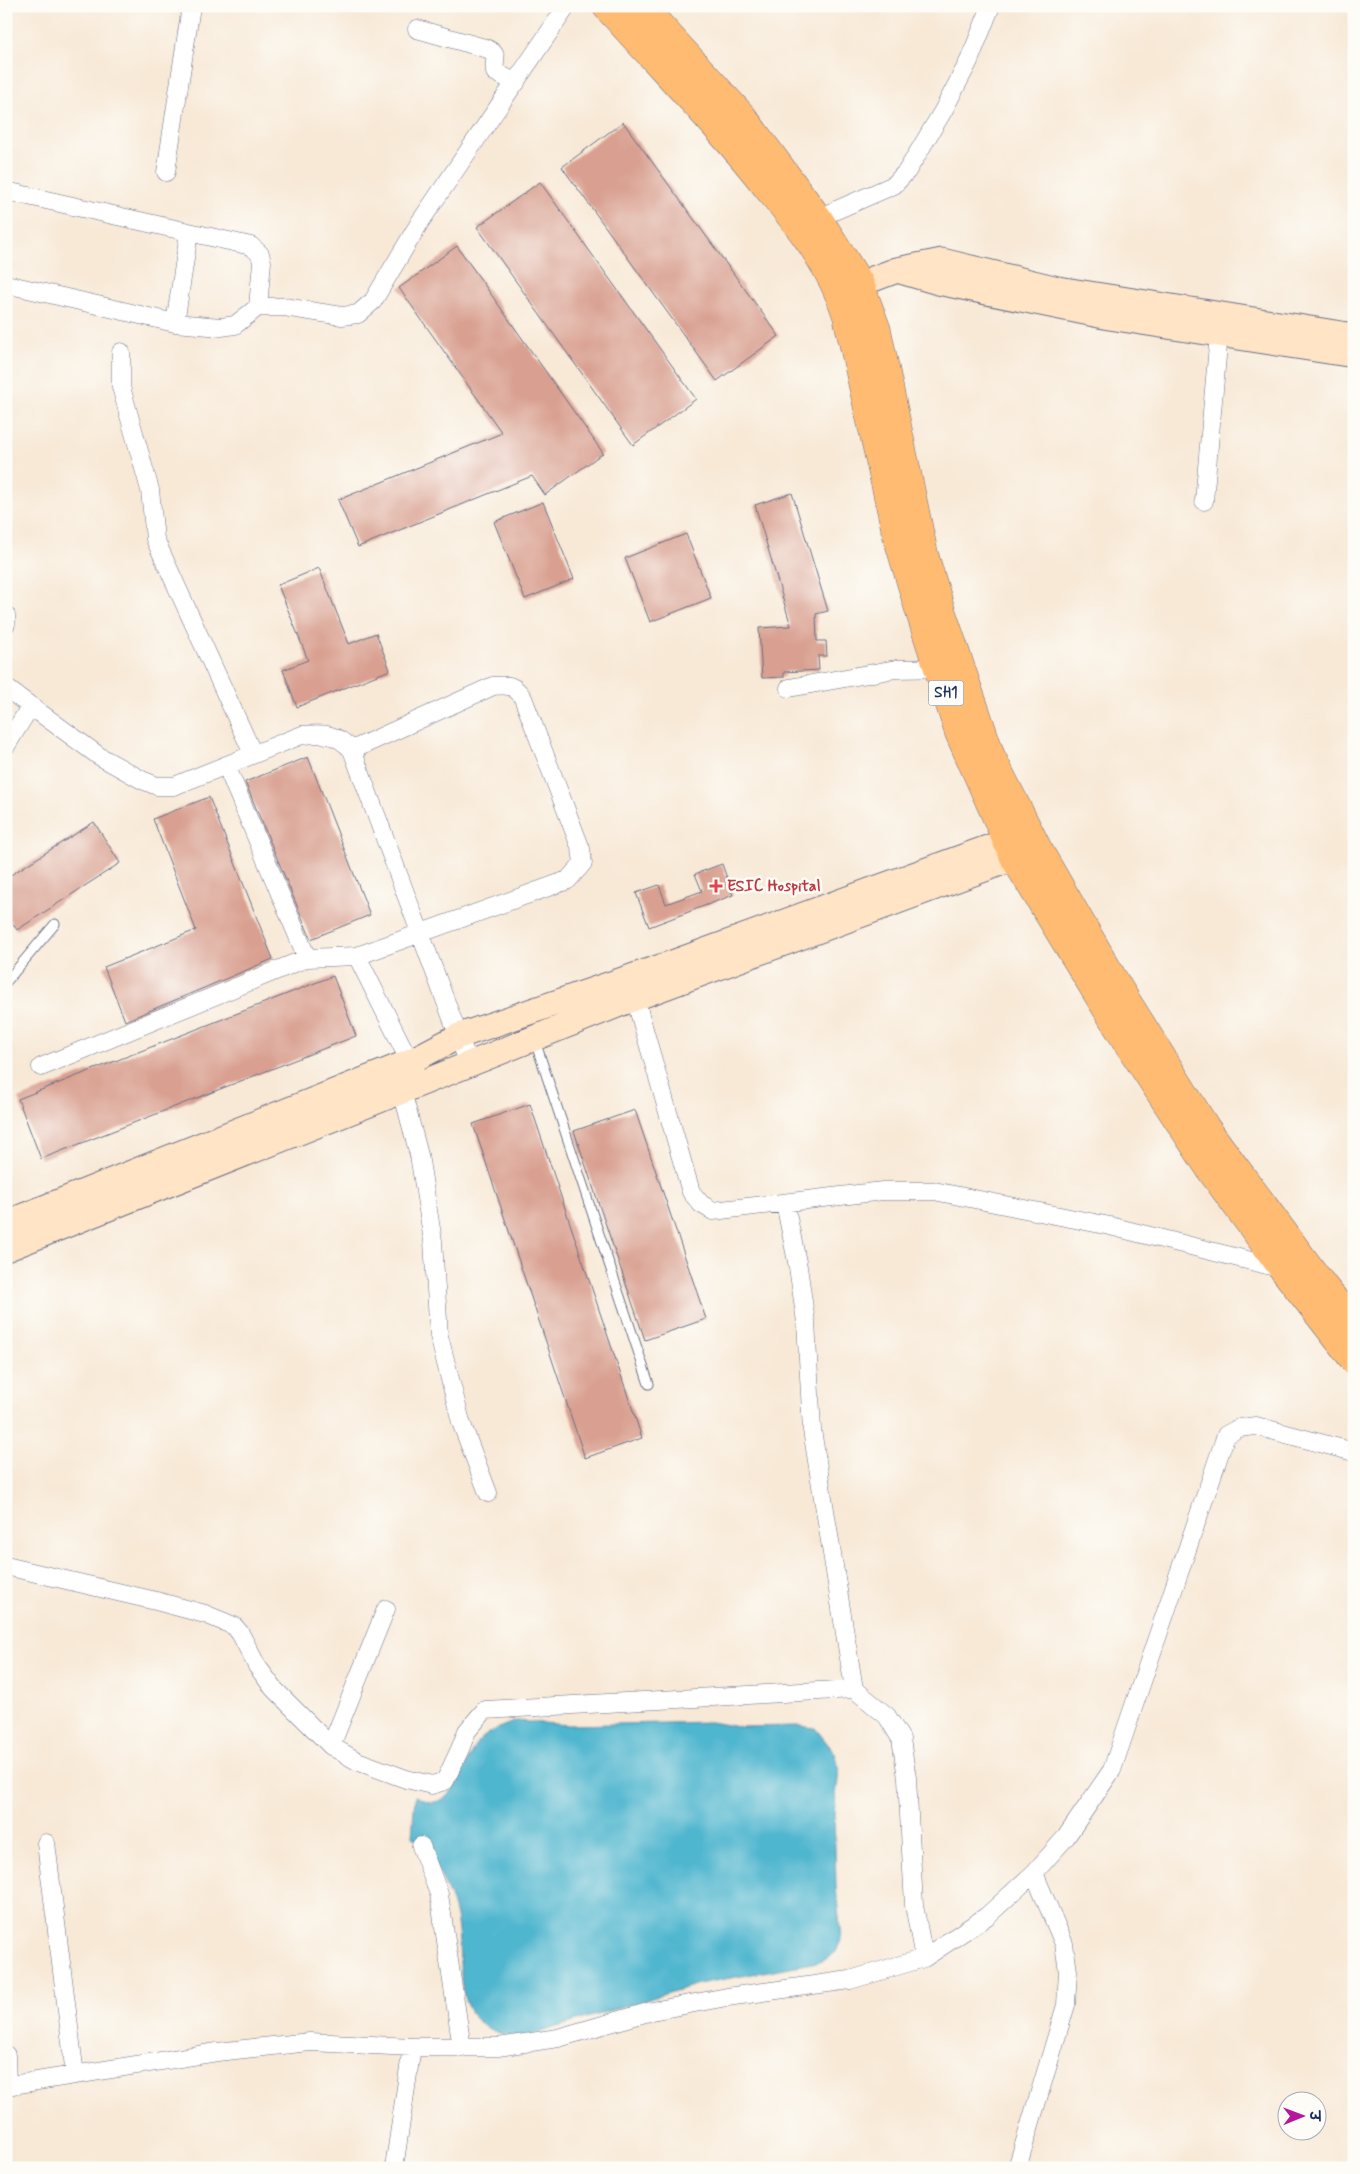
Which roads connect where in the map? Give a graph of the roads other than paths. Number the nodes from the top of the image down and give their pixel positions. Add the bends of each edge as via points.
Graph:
1 (191, 6) edge
2 (567, 6) edge
3 (606, 6) edge
4 (642, 6) edge
5 (992, 6) edge
6 (417, 29) dead end
7 (516, 83) junction
8 (166, 172) dead end
9 (6, 191) edge
10 (818, 218) junction
11 (189, 233) junction
12 (897, 270) junction
13 (6, 284) edge
14 (850, 288) junction
15 (258, 308) junction
16 (175, 323) junction
17 (1219, 334) junction
18 (1354, 336) edge
19 (121, 352) dead end
20 (1354, 355) edge
21 (1204, 501) dead end
22 (6, 615) edge
23 (6, 624) edge
24 (949, 668) junction
25 (6, 688) edge
26 (789, 688) dead end
27 (30, 707) junction
28 (6, 746) edge
29 (352, 750) junction
30 (253, 754) junction
31 (226, 765) junction
32 (1022, 845) junction
33 (55, 924) dead end
34 (420, 933) junction
35 (357, 956) junction
36 (307, 958) junction
37 (6, 982) edge
38 (635, 998) junction
39 (459, 1036) junction
40 (534, 1038) junction
41 (469, 1064) junction
42 (42, 1067) dead end
43 (411, 1079) junction
44 (784, 1203) junction
45 (6, 1223) edge
46 (6, 1249) edge
47 (1282, 1269) junction
48 (1354, 1324) edge
49 (1354, 1360) edge
50 (649, 1384) dead end
51 (1354, 1452) edge
52 (488, 1493) dead end
53 (6, 1566) edge
54 (386, 1609) dead end
55 (854, 1689) junction
56 (331, 1746) junction
57 (46, 1842) dead end
58 (421, 1846) dead end
59 (1034, 1873) junction
60 (924, 1958) junction
61 (412, 2047) junction
62 (462, 2048) junction
63 (6, 2055) edge
64 (75, 2075) junction
65 (7, 2086) edge
66 (394, 2168) edge
67 (1017, 2168) edge

1 - 8 street
2 - 7 street
3 - 14 main road, SH1 via 745,159 823,262
4 - 10 main road, SH1 via 743,117
5 - 10 street via 969,61 907,171 894,185
6 - 7 street via 494,52 496,72
7 - 15 street via 420,222 373,301 358,314 342,316 284,307
9 - 11 street
10 - 14 main road, SH1
11 - 15 street via 251,246 260,254
11 - 16 street
12 - 14 main road
12 - 17 main road via 938,282 1100,315
12 - 18 main road via 942,261 1058,289
13 - 16 street
14 - 24 main road, SH1 via 877,330
15 - 16 street via 235,325
17 - 20 main road
17 - 21 street
19 - 30 street via 121,387 150,490 155,539
22 - 23 street
24 - 26 street via 896,669
24 - 32 main road, SH1 via 991,756
25 - 27 street
27 - 28 street
27 - 31 street via 99,756 157,786 174,786
29 - 30 street via 342,739 322,733 302,735
29 - 34 street
29 - 34 street via 493,686 517,688 581,849 583,863 568,880
30 - 31 street
31 - 36 street
32 - 38 main road
32 - 39 main road
32 - 47 main road, SH1 via 1130,1047
32 - 48 main road, SH1 via 1121,992 1206,1128
33 - 37 lane
34 - 35 street
34 - 39 street
35 - 36 street
35 - 43 street
36 - 42 street
38 - 40 main road
38 - 44 street via 691,1192 701,1204 714,1211
39 - 41 street
39 - 43 main road
40 - 41 main road
40 - 50 lane
41 - 43 main road
43 - 45 main road
43 - 46 main road
43 - 52 street via 432,1241 439,1336 461,1422
44 - 47 street via 882,1191 934,1191 1110,1226
44 - 55 street via 806,1322 812,1430
47 - 49 main road, SH1
51 - 59 street via 1256,1426 1239,1428 1226,1435 1112,1770 1066,1838
53 - 56 street via 164,1603 234,1626 274,1689
54 - 56 street
55 - 56 street via 485,1710 466,1730 445,1781 432,1785 357,1761
55 - 60 street via 887,1716 901,1739 907,1778 914,1905
57 - 64 street
58 - 62 street via 439,1894
59 - 60 street via 986,1916
59 - 67 street via 1064,1944 1068,1971 1066,2005
60 - 62 street via 850,1980 652,2010 558,2038 498,2047
61 - 62 street
61 - 64 street via 310,2042 217,2052
61 - 66 street
63 - 65 street
64 - 65 street

